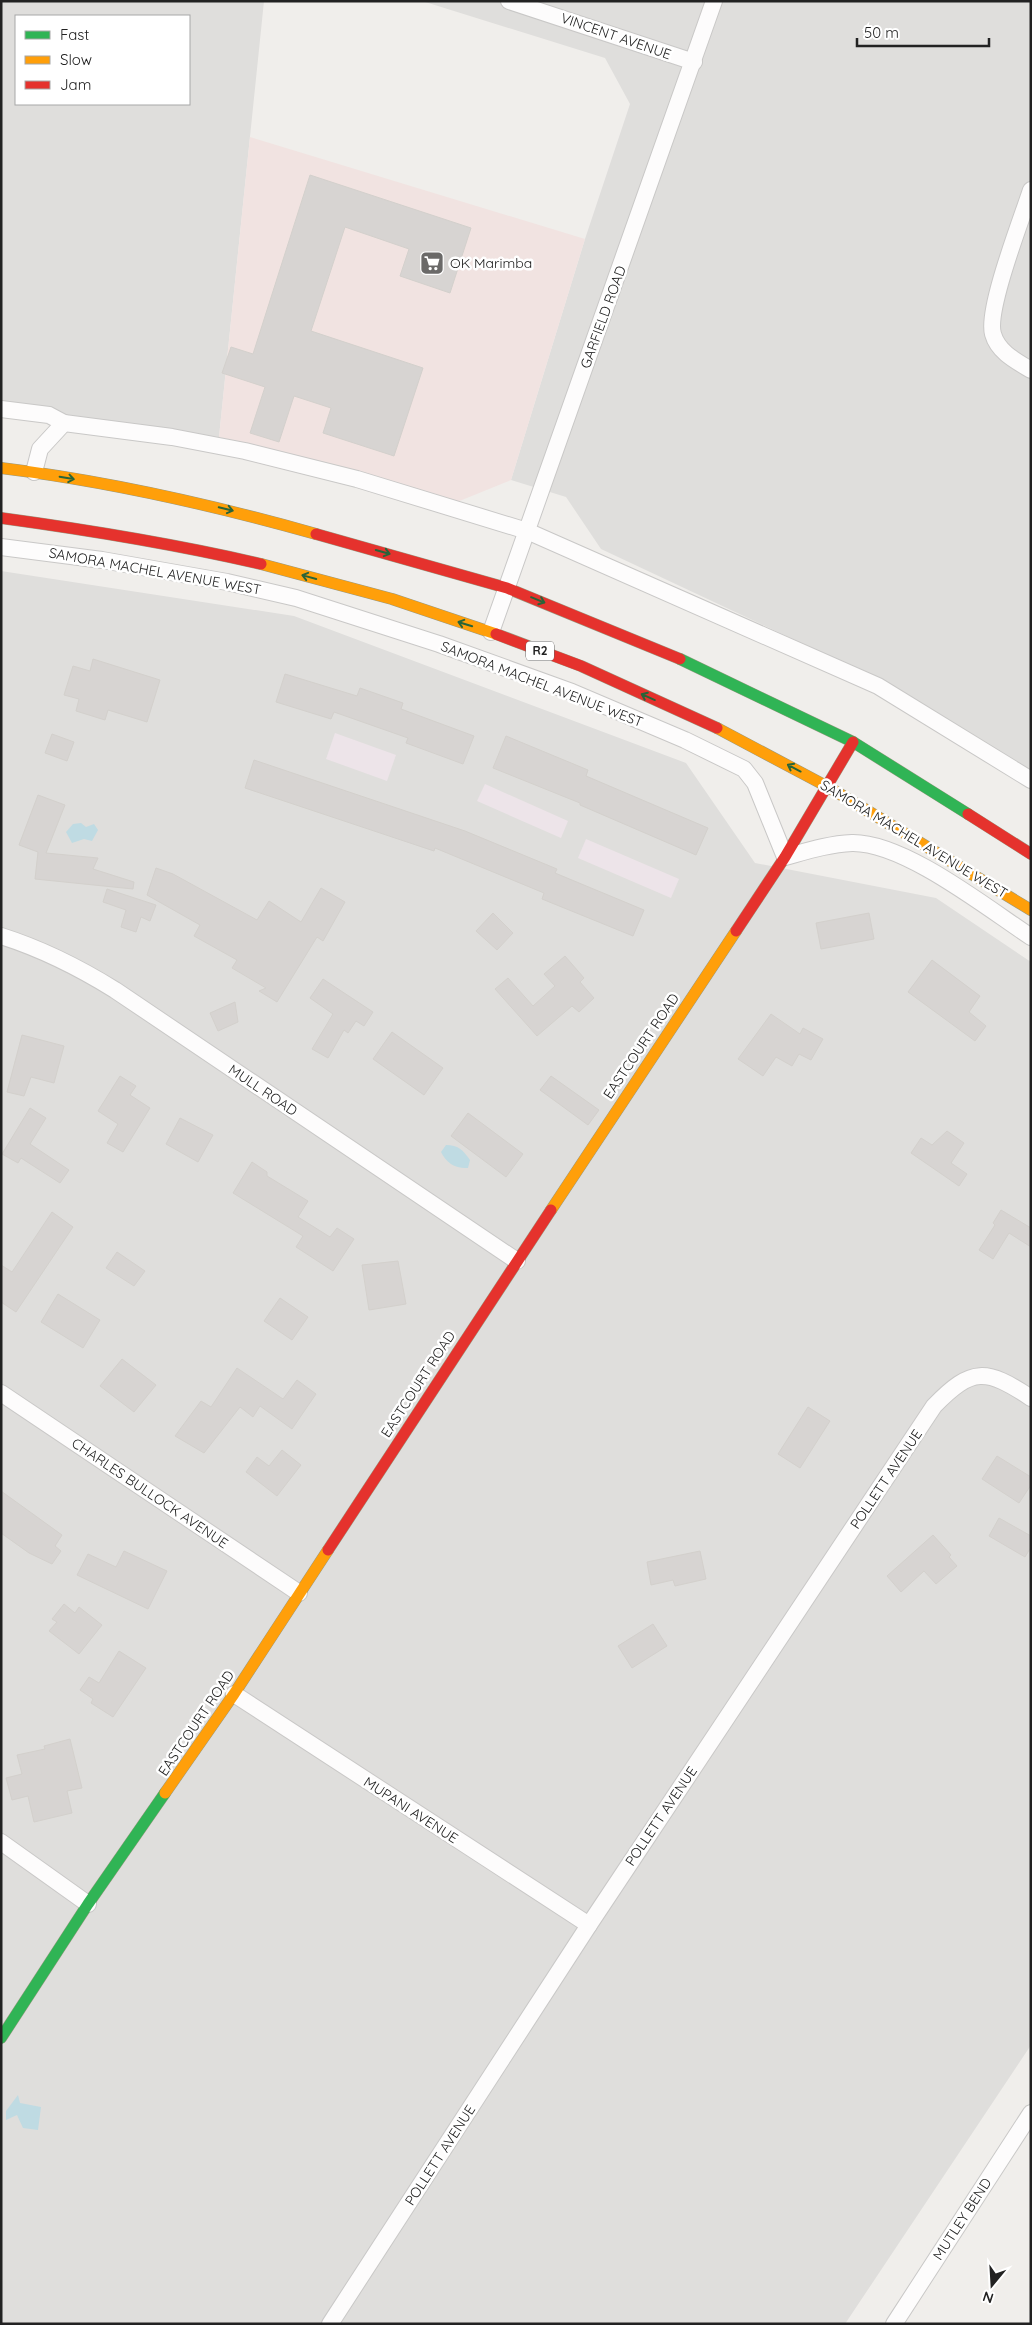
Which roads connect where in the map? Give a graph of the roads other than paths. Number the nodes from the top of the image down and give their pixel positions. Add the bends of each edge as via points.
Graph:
1 (509, 1) edge
2 (714, 1) edge
3 (694, 62) junction
4 (1031, 190) edge
5 (1031, 370) edge
6 (1, 409) edge
7 (64, 423) junction
8 (1, 468) edge
9 (34, 472) junction
10 (1, 518) edge
11 (527, 531) junction
12 (1, 546) edge
13 (507, 588) junction
14 (491, 632) junction
15 (852, 742) junction
16 (1031, 780) edge
17 (827, 786) junction
18 (1031, 854) edge
19 (785, 857) junction
20 (1031, 910) edge
21 (1, 936) edge
22 (1031, 937) edge
23 (517, 1261) junction
24 (1, 1393) edge
25 (1031, 1398) edge
26 (299, 1593) junction
27 (234, 1694) junction
28 (1, 1842) edge
29 (88, 1904) junction
30 (589, 1925) junction
31 (1, 2038) edge
32 (1031, 2113) edge
33 (330, 2324) edge
34 (894, 2324) edge

1 - 3 street, VINCENT AVENUE
2 - 3 street, GARFIELD ROAD
3 - 11 street, GARFIELD ROAD
4 - 5 street via 993,309 993,333 1002,350
6 - 7 street via 49,415
7 - 9 street via 40,449
7 - 11 street via 172,437 245,451 357,479
8 - 9 main road
9 -> 13 main road via 220,507
14 -> 10 main road, SAMORA MACHEL AVENUE WEST / R2 via 353,588 216,553 139,537
11 - 13 street, GARFIELD ROAD
11 - 16 street via 870,682
12 - 19 street, SAMORA MACHEL AVENUE WEST via 102,560 272,592 440,644 572,692 677,736 744,769 755,783
13 - 14 street, GARFIELD ROAD
13 -> 15 main road via 706,669
17 -> 14 main road, SAMORA MACHEL AVENUE WEST / R2 via 760,749 678,710
15 - 17 main road, EASTCOURT ROAD
15 - 18 main road
17 - 19 main road, EASTCOURT ROAD
17 - 20 main road, SAMORA MACHEL AVENUE WEST / R2
19 - 22 street, SAMORA MACHEL AVENUE WEST via 854,843 885,849 923,866
19 - 23 main road, EASTCOURT ROAD
21 - 23 street, MULL ROAD via 38,948 76,966 115,990
23 - 26 main road, EASTCOURT ROAD
24 - 26 street, CHARLES BULLOCK AVENUE
25 - 30 street, POLLETT AVENUE via 1008,1383 989,1376 969,1377 951,1388 934,1406
26 - 27 main road, EASTCOURT ROAD
27 - 29 main road, EASTCOURT ROAD
27 - 30 street, MUPANI AVENUE
28 - 29 street
29 - 31 main road, EASTCOURT ROAD
30 - 33 street, POLLETT AVENUE
32 - 34 street, MUTLEY BEND

